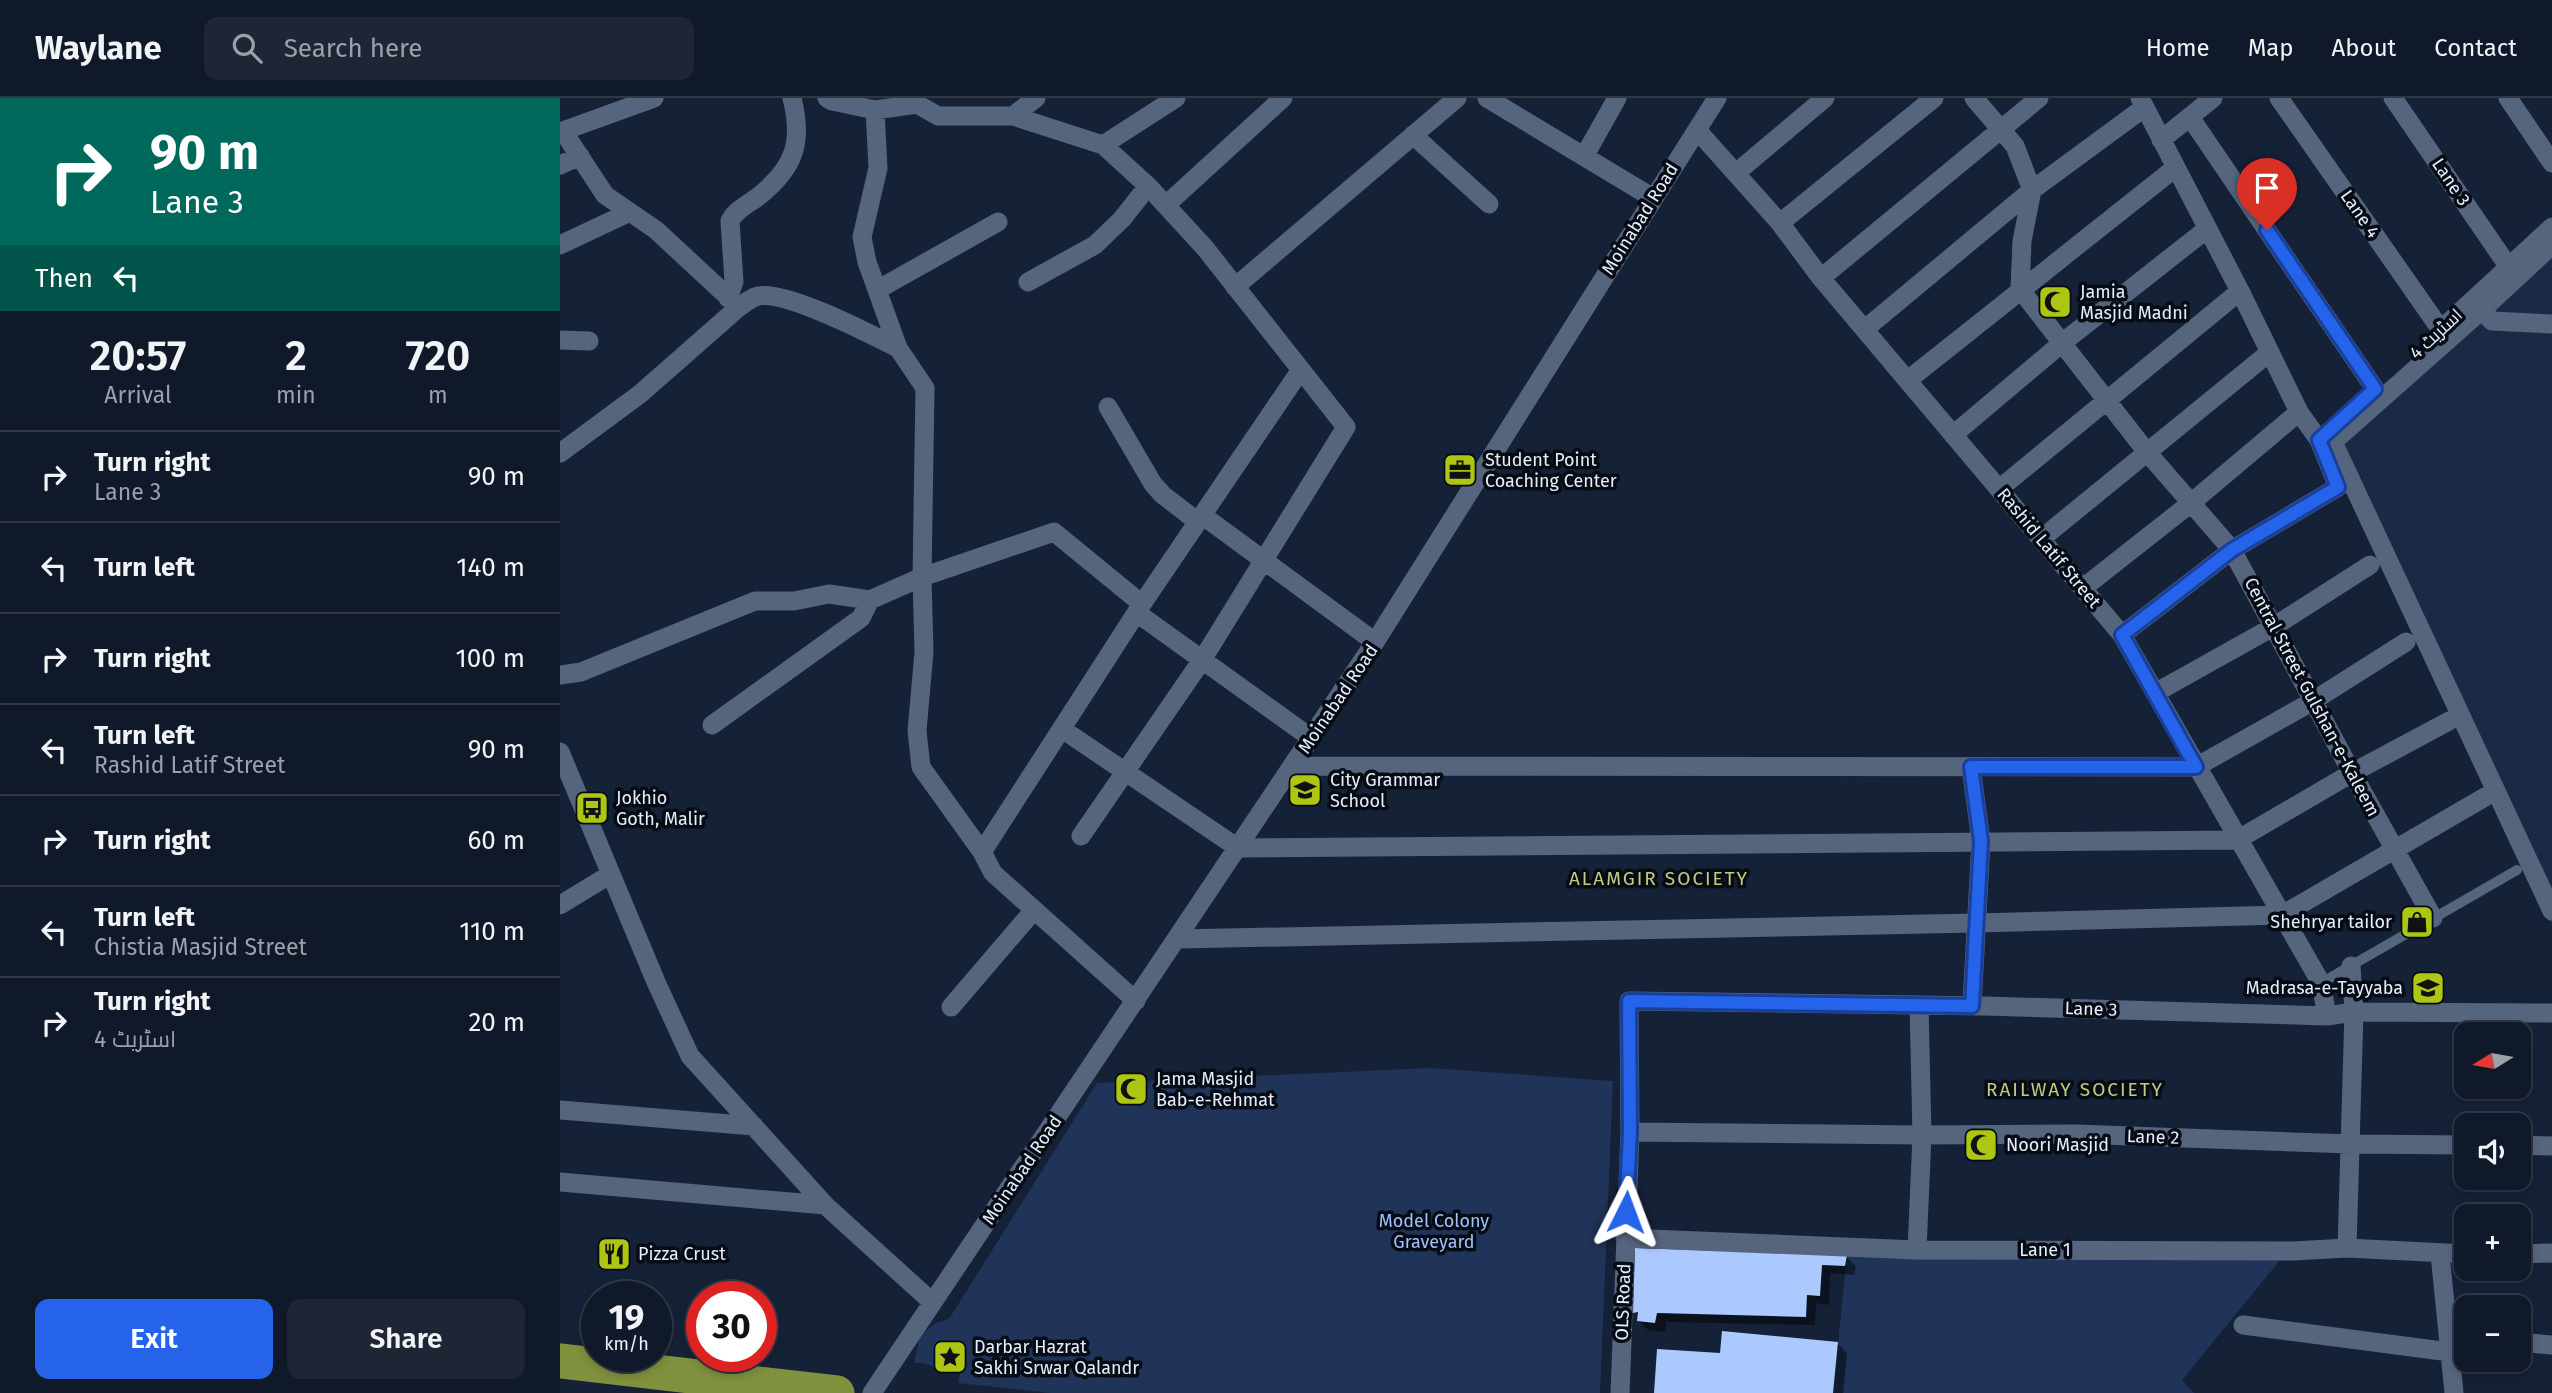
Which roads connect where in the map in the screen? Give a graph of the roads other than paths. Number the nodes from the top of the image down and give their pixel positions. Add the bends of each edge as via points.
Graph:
1 (654, 98) edge
2 (792, 98) edge
3 (827, 98) edge
4 (1036, 98) edge
5 (1176, 98) edge
6 (1283, 98) edge
7 (1457, 98) edge
8 (1487, 98) edge
9 (1617, 98) edge
10 (1717, 98) edge
11 (1825, 98) edge
12 (1934, 98) edge
13 (1974, 98) edge
14 (2039, 98) edge
15 (2213, 98) edge
16 (2280, 98) edge
17 (2393, 98) edge
18 (2508, 98) edge
19 (2143, 102) edge
20 (875, 110) junction
21 (1013, 116) junction
22 (2190, 117) junction
23 (2000, 129) junction
24 (1697, 130) junction
25 (562, 131) edge
26 (1413, 135) junction
27 (2161, 140) junction
28 (1103, 145) junction
29 (1585, 155) junction
30 (580, 156) junction
31 (2552, 163) edge
32 (560, 165) edge
33 (2175, 168) junction
34 (1736, 173) junction
35 (1148, 186) junction
36 (2032, 190) junction
37 (1653, 198) junction
38 (1489, 204) dead end
39 (1166, 205) junction
40 (630, 212) junction
41 (998, 222) dead end
42 (1780, 223) junction
43 (2552, 228) edge
44 (2207, 229) junction
45 (560, 246) edge
46 (2552, 246) edge
47 (2508, 266) junction
48 (1822, 278) junction
49 (1028, 282) dead end
50 (1235, 288) junction
51 (2020, 289) junction
52 (877, 290) junction
53 (2240, 291) junction
54 (734, 303) junction
55 (2482, 310) junction
56 (2552, 324) edge
57 (1865, 329) junction
58 (2441, 330) junction
59 (560, 340) edge
60 (589, 341) dead end
61 (2062, 343) junction
62 (898, 348) junction
63 (2270, 352) junction
64 (1300, 371) junction
65 (1908, 380) junction
66 (2375, 389) junction
67 (2105, 400) junction
68 (1108, 407) dead end
69 (2299, 412) junction
70 (1953, 435) junction
71 (2319, 440) junction
72 (2146, 452) junction
73 (560, 453) edge
74 (1999, 489) junction
75 (2191, 503) junction
76 (1200, 518) junction
77 (2041, 539) junction
78 (2232, 550) junction
79 (1264, 559) junction
80 (2370, 565) dead end
81 (922, 577) junction
82 (2083, 588) junction
83 (870, 600) junction
84 (1139, 609) junction
85 (2273, 627) junction
86 (2122, 635) junction
87 (1375, 642) junction
88 (2406, 642) dead end
89 (1202, 660) junction
90 (560, 675) edge
91 (2155, 693) junction
92 (2313, 701) junction
93 (2449, 721) dead end
94 (712, 725) dead end
95 (1062, 729) junction
96 (1311, 738) junction
97 (560, 752) edge
98 (1293, 766) junction
99 (1971, 767) junction
100 (2196, 767) junction
101 (1125, 771) junction
102 (2352, 773) junction
103 (2486, 797) dead end
104 (1081, 836) dead end
105 (2238, 840) junction
106 (1981, 841) junction
107 (1238, 848) junction
108 (2394, 848) junction
109 (982, 852) junction
110 (2517, 870) dead end
111 (611, 874) junction
112 (560, 905) edge
113 (1034, 910) junction
114 (2552, 911) edge
115 (2282, 915) junction
116 (2433, 918) junction
117 (1976, 923) junction
118 (1178, 939) junction
119 (2351, 966) junction
120 (2321, 983) junction
121 (1136, 1001) junction
122 (1629, 1001) joint
123 (1919, 1005) junction
124 (1972, 1006) junction
125 (951, 1007) dead end
126 (2354, 1012) junction
127 (2552, 1013) edge
128 (2327, 1016) junction
129 (560, 1110) edge
130 (754, 1126) junction
131 (1630, 1132) junction
132 (1922, 1135) junction
133 (2351, 1144) junction
134 (2454, 1145) edge
135 (2531, 1145) edge
136 (2552, 1146) edge
137 (560, 1182) edge
138 (825, 1205) junction
139 (1625, 1238) junction
140 (2347, 1248) junction
141 (1917, 1250) junction
142 (2552, 1253) edge
143 (2440, 1254) junction
144 (2454, 1254) edge
145 (2531, 1254) edge
146 (932, 1302) junction
147 (2243, 1325) dead end
148 (2454, 1336) edge
149 (2454, 1342) edge
150 (2531, 1343) edge
151 (2552, 1345) edge
152 (560, 1361) edge
153 (2454, 1372) edge
154 (560, 1379) edge
155 (685, 1393) edge
156 (837, 1393) edge
157 (872, 1393) edge
158 (1620, 1393) edge
159 (2454, 1393) edge

1 - 25 street
2 - 54 street via 798,123 789,163 730,221
3 - 20 street
4 - 21 street
5 - 28 street
6 - 39 street
7 - 26 street
8 - 29 street
9 - 29 street
10 - 24 street, Moinabad Road
11 - 34 street
12 - 42 street
13 - 23 street
14 - 23 street
15 - 22 street
16 - 58 street, Lane 4
17 - 47 street, Lane 3
18 - 31 street
19 - 27 street
19 - 36 street
20 - 21 street via 916,103 938,116
20 - 52 street via 878,169 862,237
21 - 28 street
22 - 27 street
22 - 66 street
23 - 36 street via 2015,146
23 - 48 street
24 - 34 street, Rashid Latif Street
24 - 37 street, Moinabad Road
25 - 30 street
26 - 38 street
26 - 50 street
27 - 33 street
28 - 35 street
29 - 37 street
30 - 32 street
30 - 40 street via 606,195
33 - 44 street
33 - 51 street
34 - 42 street, Rashid Latif Street
35 - 39 street
35 - 49 street via 1095,246
36 - 51 street via 2022,241
36 - 57 street
37 - 87 street, Moinabad Road
39 - 50 street
40 - 45 street
40 - 54 street via 656,230
41 - 52 street
42 - 48 street, Rashid Latif Street
43 - 47 street, اسٹریٹ 4
44 - 53 street
44 - 61 street
46 - 55 street
47 - 58 street, اسٹریٹ 4
48 - 57 street, Rashid Latif Street
50 - 64 street
51 - 61 street, Central Street Gulshan-e-Kaleem
51 - 65 street
52 - 62 street
53 - 63 street
53 - 67 street
54 - 62 street via 769,295 815,309
54 - 73 street via 640,394
55 - 56 street via 2492,321
55 - 114 street via 2333,442
57 - 65 street, Rashid Latif Street
58 - 66 street, اسٹریٹ 4
59 - 60 street
61 - 67 street, Central Street Gulshan-e-Kaleem
61 - 70 street
62 - 81 street via 925,388
63 - 69 street
63 - 72 street
64 - 76 street
64 - 79 street via 1346,427
65 - 70 street, Rashid Latif Street
66 - 71 street, اسٹریٹ 4
67 - 72 street, Central Street Gulshan-e-Kaleem
67 - 74 street
68 - 76 street via 1153,484
69 - 71 street
69 - 75 street
70 - 74 street, Rashid Latif Street
71 - 78 street via 2338,487
72 - 75 street, Central Street Gulshan-e-Kaleem
72 - 77 street
74 - 77 street, Rashid Latif Street
75 - 78 street, Central Street Gulshan-e-Kaleem
75 - 82 street
76 - 79 street
76 - 84 street
77 - 82 street, Rashid Latif Street
78 - 85 street, Central Street Gulshan-e-Kaleem
78 - 86 street
79 - 87 street
79 - 89 street
80 - 85 street
81 - 83 street
81 - 84 street via 1054,532
81 - 109 street via 924,652 917,732 921,767
82 - 86 street, Rashid Latif Street
83 - 90 street via 830,594 794,601 755,601 581,672
83 - 94 street via 861,618
84 - 89 street
84 - 95 street
85 - 91 street
85 - 92 street, Central Street Gulshan-e-Kaleem
86 - 91 street, Rashid Latif Street
87 - 96 street, Moinabad Road
88 - 92 street
89 - 96 street
89 - 101 street
91 - 100 street, Rashid Latif Street
92 - 100 street
92 - 102 street, Central Street Gulshan-e-Kaleem
93 - 102 street
95 - 101 street
95 - 109 street
96 - 98 street, Moinabad Road
97 - 111 street
98 - 99 street
98 - 107 street, Moinabad Road
99 - 100 street
99 - 106 street
100 - 105 street, Rashid Latif Street
101 - 104 street
101 - 107 street
102 - 105 street
102 - 108 street, Central Street Gulshan-e-Kaleem
103 - 108 street
105 - 106 street
105 - 115 street, Rashid Latif Street
106 - 107 street
106 - 117 street
107 - 118 street, Moinabad Road
108 - 115 street
108 - 116 street, Central Street Gulshan-e-Kaleem
109 - 113 street via 993,873
110 - 116 lane
111 - 112 street
111 - 130 street via 690,1056
113 - 121 street
113 - 125 street
115 - 117 street
115 - 120 street, Rashid Latif Street
116 - 119 lane
117 - 118 street
117 - 124 street
118 - 121 street, Moinabad Road
119 - 120 lane
119 - 126 street
120 - 128 street, Rashid Latif Street
121 - 146 street, Moinabad Road
122 - 123 street, Lane 3
122 - 131 street, OLS Road
123 - 124 street, Lane 3
123 - 132 street
124 - 128 street, Lane 3
126 - 127 street, Lane 3
126 - 128 street, Lane 3
126 - 133 street
129 - 130 street
130 - 138 street
131 - 132 street, Lane 2
131 - 139 street, OLS Road
132 - 133 street, Lane 2 via 2076,1134
132 - 141 street
133 - 134 street, Lane 2
133 - 140 street
135 - 136 street
137 - 138 street
138 - 146 street
139 - 141 street, Lane 1
139 - 158 street, OLS Road
140 - 141 street, Lane 1
140 - 143 street, Lane 1
142 - 145 street
143 - 144 street, Lane 1
143 - 148 street
146 - 157 street, Moinabad Road
147 - 149 street
150 - 151 street
152 - 156 highway
153 - 159 street
154 - 155 highway

